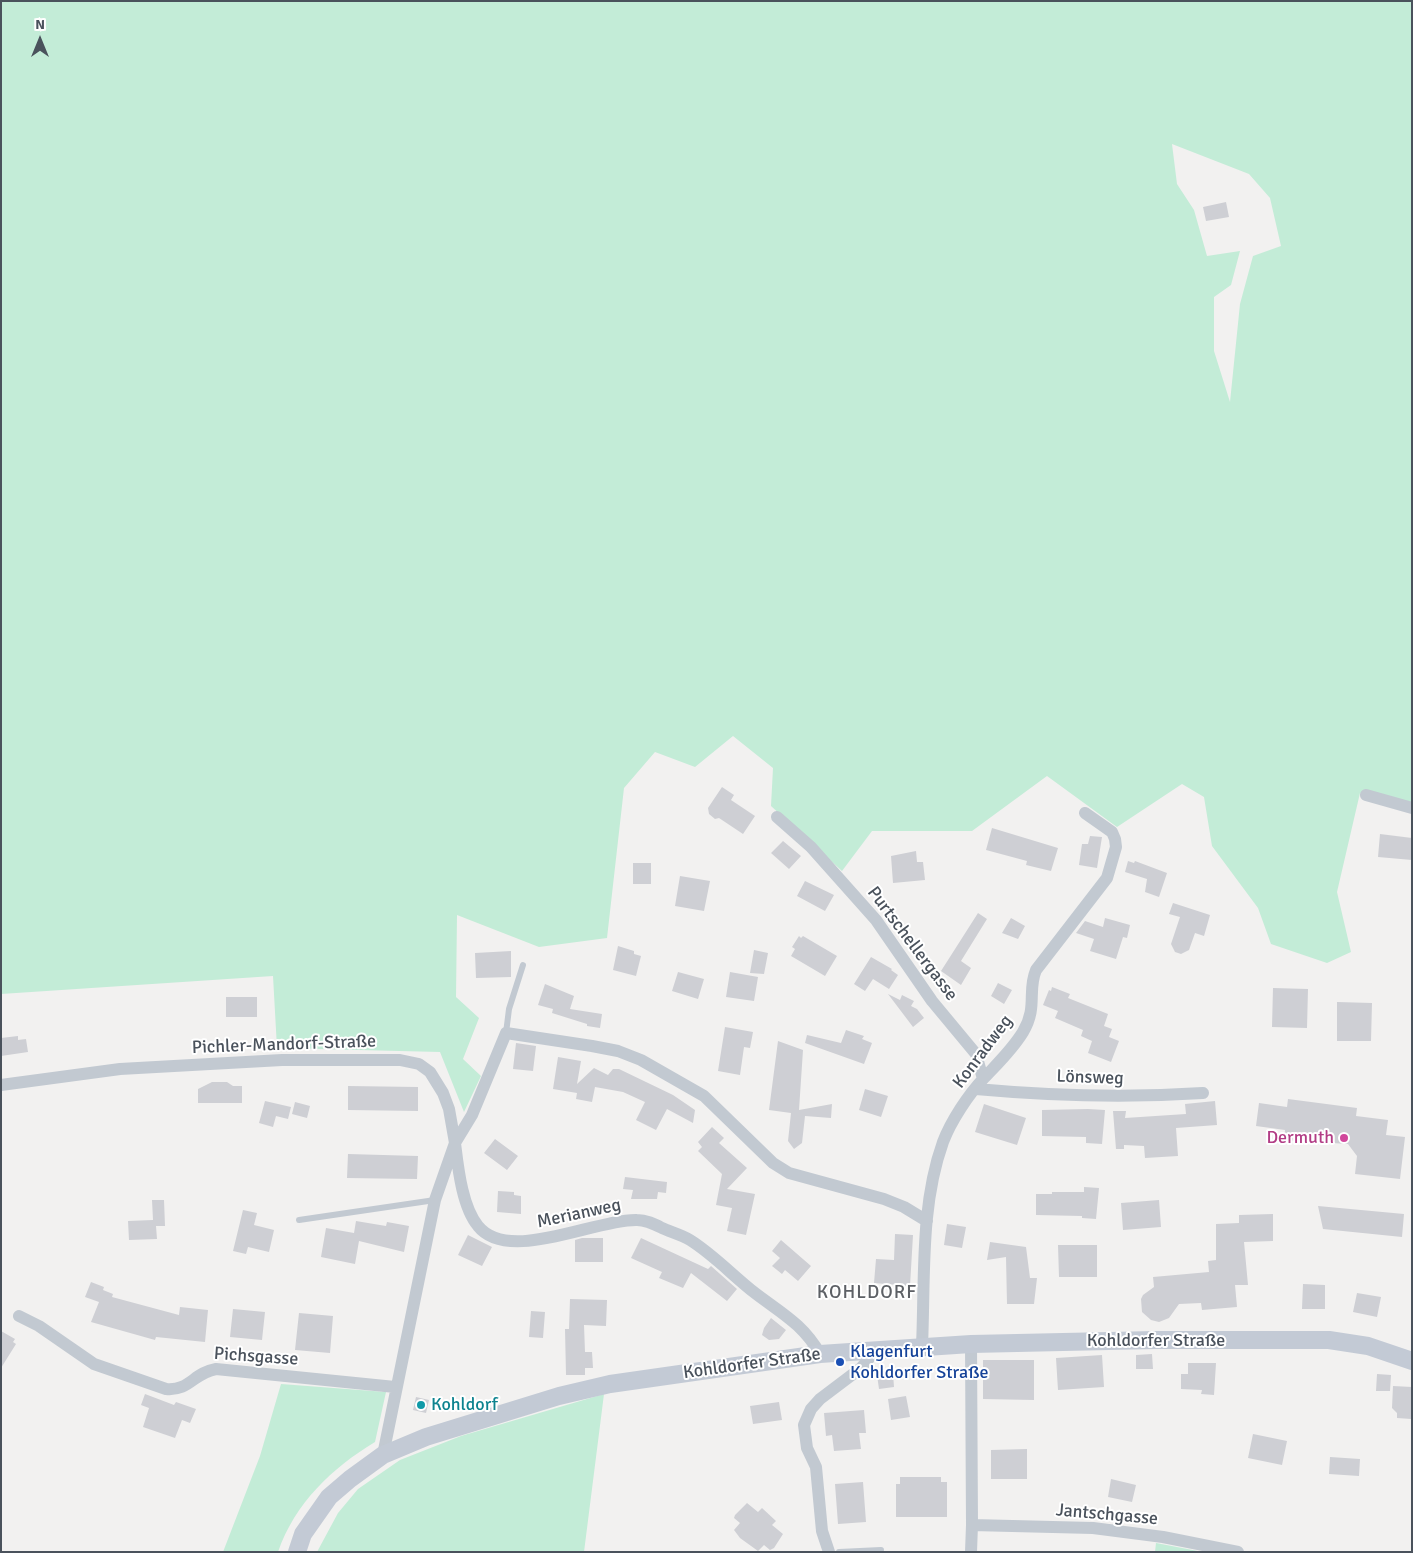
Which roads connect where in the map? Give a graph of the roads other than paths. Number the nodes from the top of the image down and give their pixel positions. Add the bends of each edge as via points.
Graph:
1 (1366, 795) dead end
2 (1412, 808) edge
3 (1085, 813) dead end
4 (777, 817) dead end
5 (523, 964) dead end
6 (506, 1033) junction
7 (979, 1084) junction
8 (1, 1085) edge
9 (1203, 1093) dead end
10 (455, 1143) junction
11 (435, 1200) junction
12 (299, 1220) dead end
13 (927, 1221) junction
14 (19, 1316) dead end
15 (971, 1344) junction
16 (922, 1346) junction
17 (877, 1349) junction
18 (820, 1354) junction
19 (1412, 1361) edge
20 (395, 1387) junction
21 (383, 1455) junction
22 (972, 1525) junction
23 (882, 1550) dead end
24 (297, 1552) edge
25 (829, 1552) edge
26 (839, 1552) edge
27 (971, 1552) edge
28 (1238, 1552) edge

1 - 2 street
3 - 7 street, Konradweg via 1112,832 1115,839 1116,847 1107,878 1036,970 1033,1008 1024,1031 1007,1055
4 - 7 street, Purtschellergasse via 811,847 876,920 932,1001 976,1054
5 - 6 lane via 509,1009
6 - 10 street via 472,1115
6 - 13 street via 618,1051 641,1060 704,1096 773,1163 789,1173 884,1199
7 - 9 street, Lönsweg via 1089,1097
7 - 13 street, Konradweg via 944,1141
8 - 10 street, Pichler-Mandorf-Straße via 120,1069 282,1060 400,1060 419,1064 437,1081 449,1109
10 - 11 street, Pichler-Mandorf-Straße
10 - 18 street, Merianweg via 466,1200 477,1225 485,1234 522,1243 588,1227 646,1221 690,1240 755,1293 790,1316 812,1339
11 - 12 lane
11 - 20 street, Pichler-Mandorf-Straße
13 - 16 street, Konradweg
14 - 20 street, Pichsgasse via 94,1364 166,1389 186,1387 199,1374 216,1369
15 - 16 street, Kohldorfer Straße
15 - 19 street, Kohldorfer Straße via 1329,1340 1368,1346
15 - 22 street
16 - 17 street, Kohldorfer Straße
17 - 18 street, Kohldorfer Straße
17 - 25 street via 861,1368 820,1399 811,1409 804,1426 807,1448 816,1467 822,1532
18 - 21 street, Kohldorfer Straße via 610,1384 435,1434
20 - 21 street, Pichler-Mandorf-Straße
21 - 24 street, Kohldorfer Straße via 329,1497 303,1534
22 - 27 street
22 - 28 street, Jantschgasse via 1112,1530
23 - 26 lane

